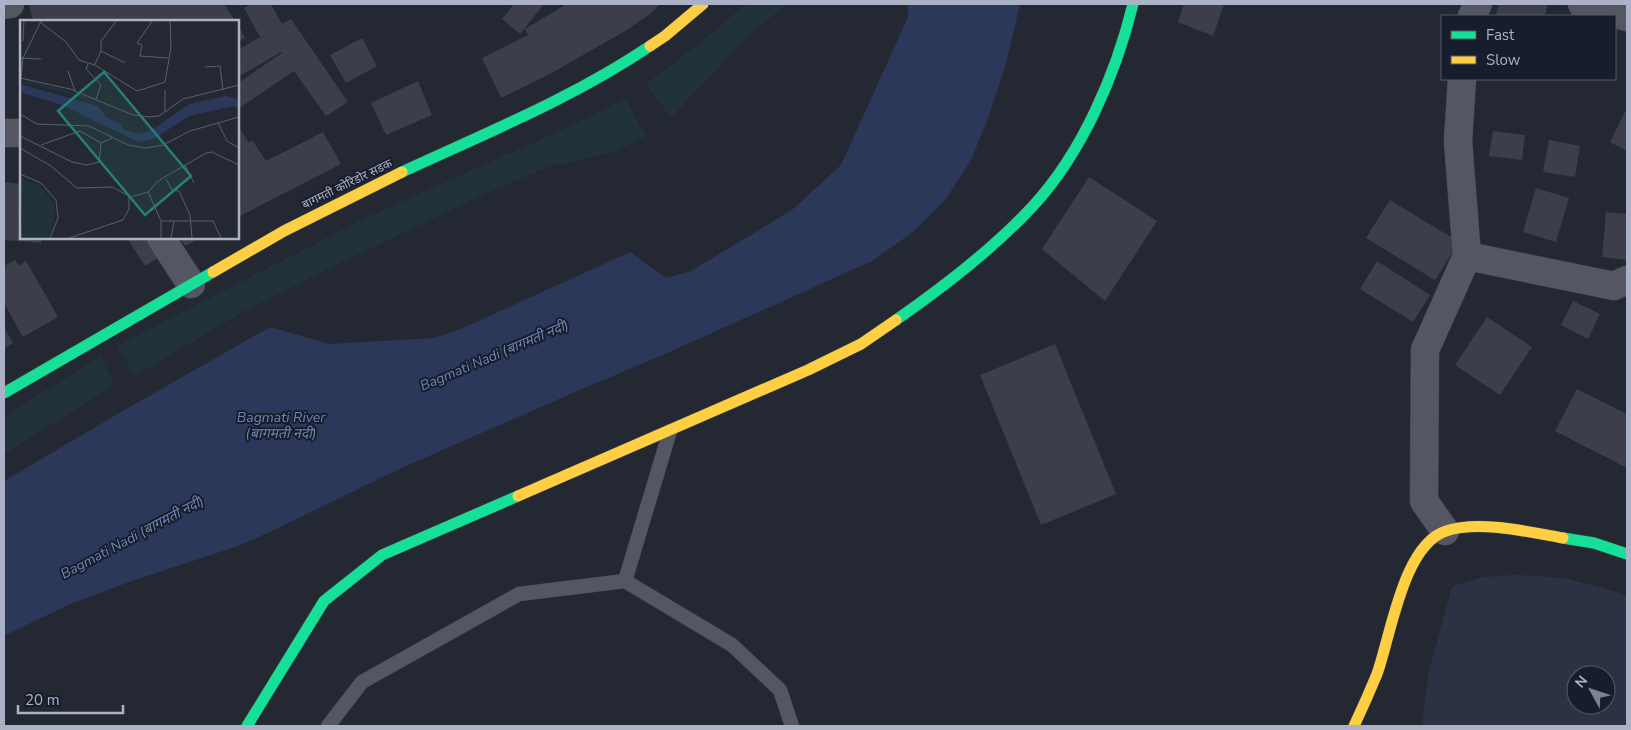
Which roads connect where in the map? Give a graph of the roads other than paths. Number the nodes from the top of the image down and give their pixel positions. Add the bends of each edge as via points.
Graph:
1 (10, 4) edge
2 (703, 4) edge
3 (1133, 4) edge
4 (1582, 4) edge
5 (4, 5) edge
6 (1627, 17) edge
7 (1462, 80) edge
8 (20, 133) edge
9 (4, 134) edge
10 (162, 239) edge
11 (1467, 256) junction
12 (1627, 280) edge
13 (191, 284) junction
14 (4, 393) edge
15 (670, 431) junction
16 (1445, 531) junction
17 (1627, 554) edge
18 (625, 580) junction
19 (247, 726) edge
20 (328, 726) edge
21 (792, 726) edge
22 (1354, 726) edge

1 - 5 street
2 - 13 main road, बागमती कोरिडोर सडक via 657,41 584,87 368,188
3 - 15 main road via 1105,92 1070,158 1034,205 995,244 938,291 861,344
4 - 6 street
7 - 11 street via 1458,141
8 - 9 street
10 - 13 street
11 - 12 street via 1614,286
11 - 16 street via 1425,350 1424,502
13 - 14 main road, बागमती कोरिडोर सडक
15 - 18 lane
15 - 19 main road via 382,556 324,601
16 - 17 main road via 1499,527 1594,543
16 - 22 main road via 1431,539 1418,554 1407,575 1377,672
18 - 20 lane via 519,594 362,682
18 - 21 lane via 732,645 780,690

